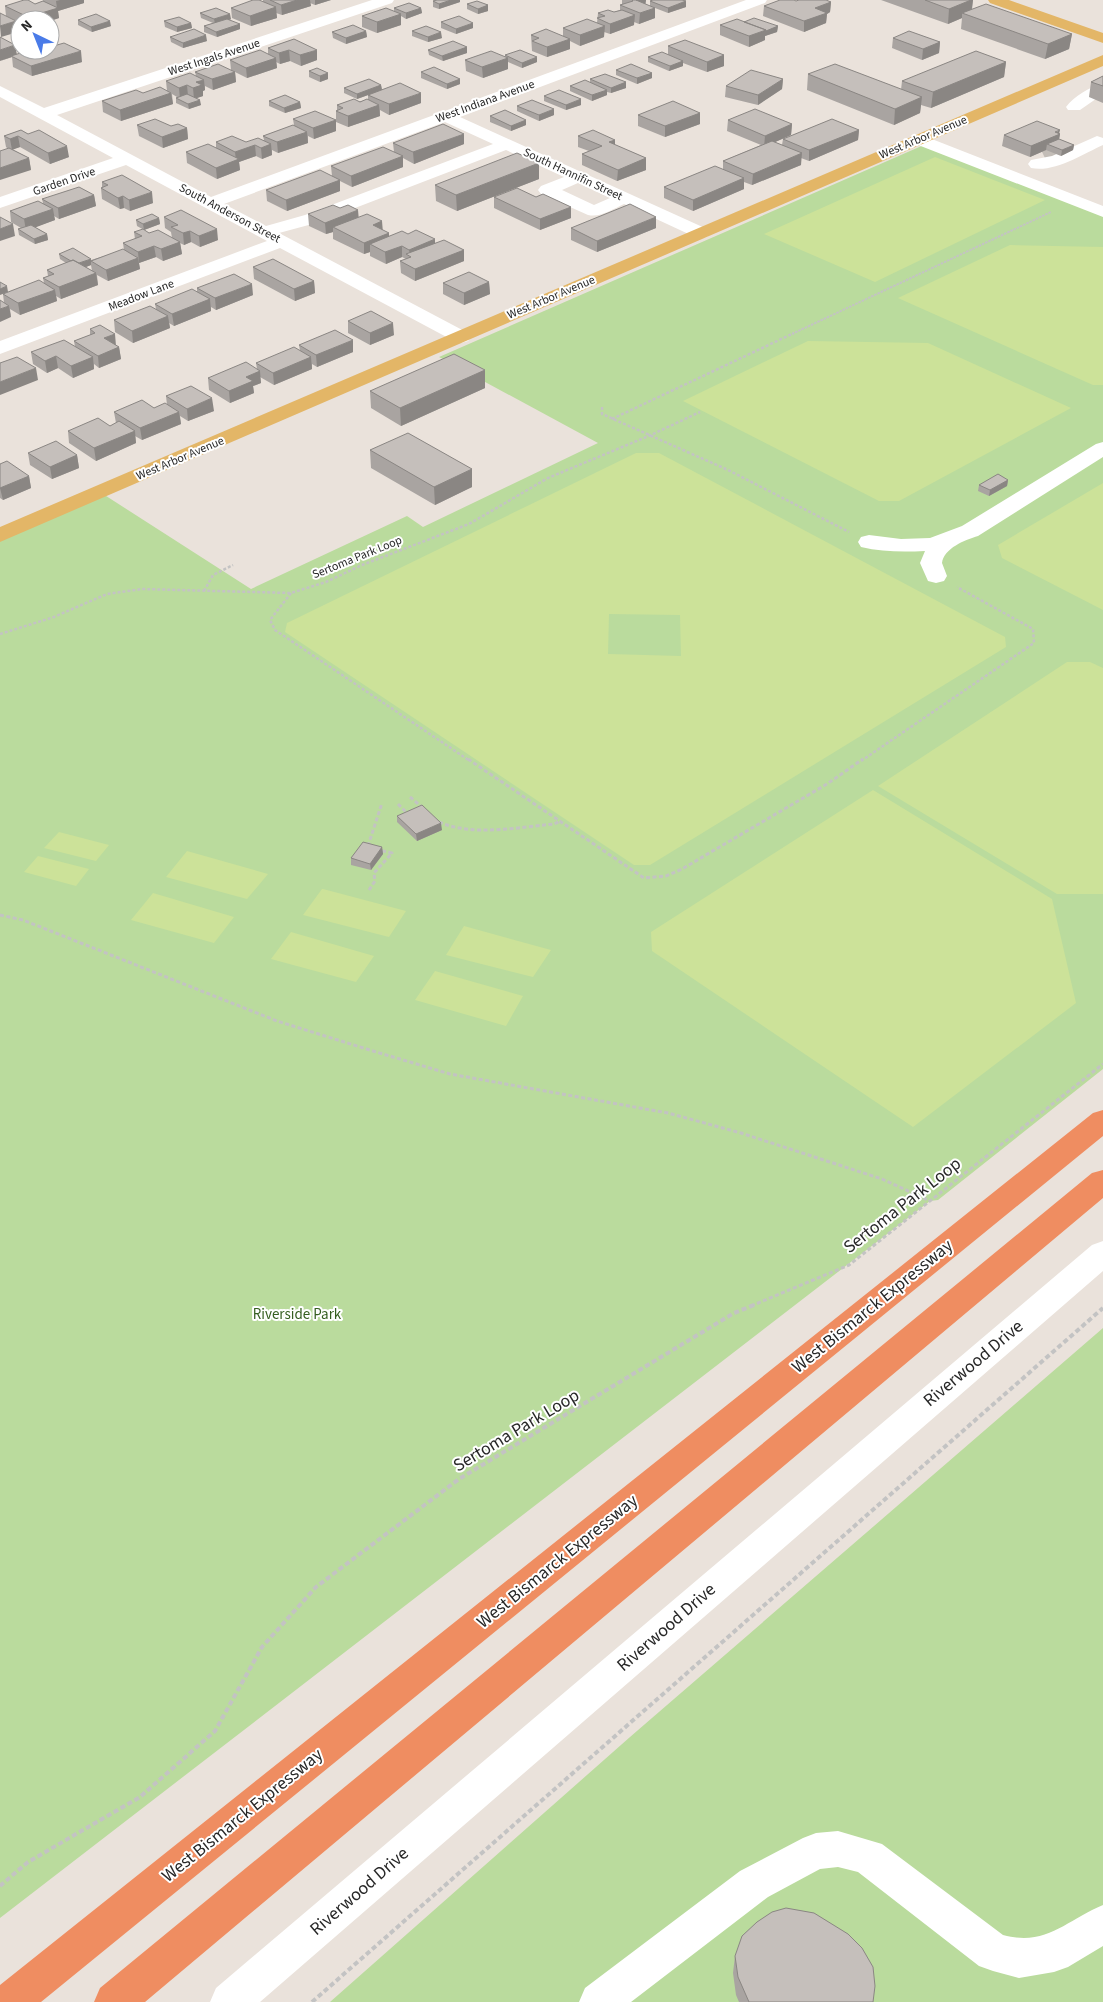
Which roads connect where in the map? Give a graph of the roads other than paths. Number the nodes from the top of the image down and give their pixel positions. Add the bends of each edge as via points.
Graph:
1 (387, 0) edge
2 (760, 0) edge
3 (996, 0) edge
4 (1103, 38) edge
5 (1103, 60) edge
6 (1103, 88) edge
7 (0, 91) edge
8 (1074, 107) dead end
9 (42, 114) junction
10 (445, 116) junction
11 (919, 139) junction
12 (508, 144) junction
13 (1068, 147) tunnel mouth
14 (128, 159) junction
15 (1044, 159) tunnel mouth
16 (579, 177) junction
17 (624, 198) junction
18 (0, 203) edge
19 (210, 203) junction
20 (1103, 212) edge
21 (265, 232) junction
22 (701, 233) junction
23 (282, 241) junction
24 (460, 337) junction
25 (0, 348) edge
26 (1103, 448) edge
27 (970, 531) junction
28 (0, 535) edge
29 (869, 542) road end
30 (936, 576) road end
31 (1103, 1120) edge
32 (1103, 1181) edge
33 (1103, 1253) edge
34 (1103, 1924) edge
35 (10, 2002) edge
36 (114, 2002) edge
37 (230, 2002) edge
38 (599, 2002) edge

1 - 9 street, West Ingals Avenue
2 - 10 street, West Indiana Avenue
3 - 4 main road
5 - 11 main road, West Arbor Avenue
6 - 8 street
7 - 9 street, South Anderson Street
9 - 14 street, South Anderson Street
10 - 12 street, South Hannifin Street
10 - 19 street, West Indiana Avenue
11 - 20 street
11 - 22 main road, West Arbor Avenue
12 - 16 street, South Hannifin Street
12 - 21 street via 310,219
13 - 15 street via 1091,139 1057,160
14 - 18 street, Garden Drive
14 - 19 street, South Anderson Street
16 - 17 street, South Hannifin Street
16 - 17 street via 547,190 594,211
17 - 22 street, South Hannifin Street
19 - 21 street, South Anderson Street
21 - 23 street, South Anderson Street
22 - 24 main road, West Arbor Avenue
23 - 24 street, South Anderson Street
23 - 25 street, Meadow Lane
24 - 28 main road, West Arbor Avenue
26 - 27 street
27 - 29 street via 933,544 901,546
27 - 30 street via 946,543 932,556 931,568
31 - 35 highway, West Bismarck Expressway
32 - 36 highway
33 - 37 street, Riverwood Drive
34 - 38 street via 1054,1953 1019,1959 993,1952 868,1857 838,1849 816,1851 754,1884

